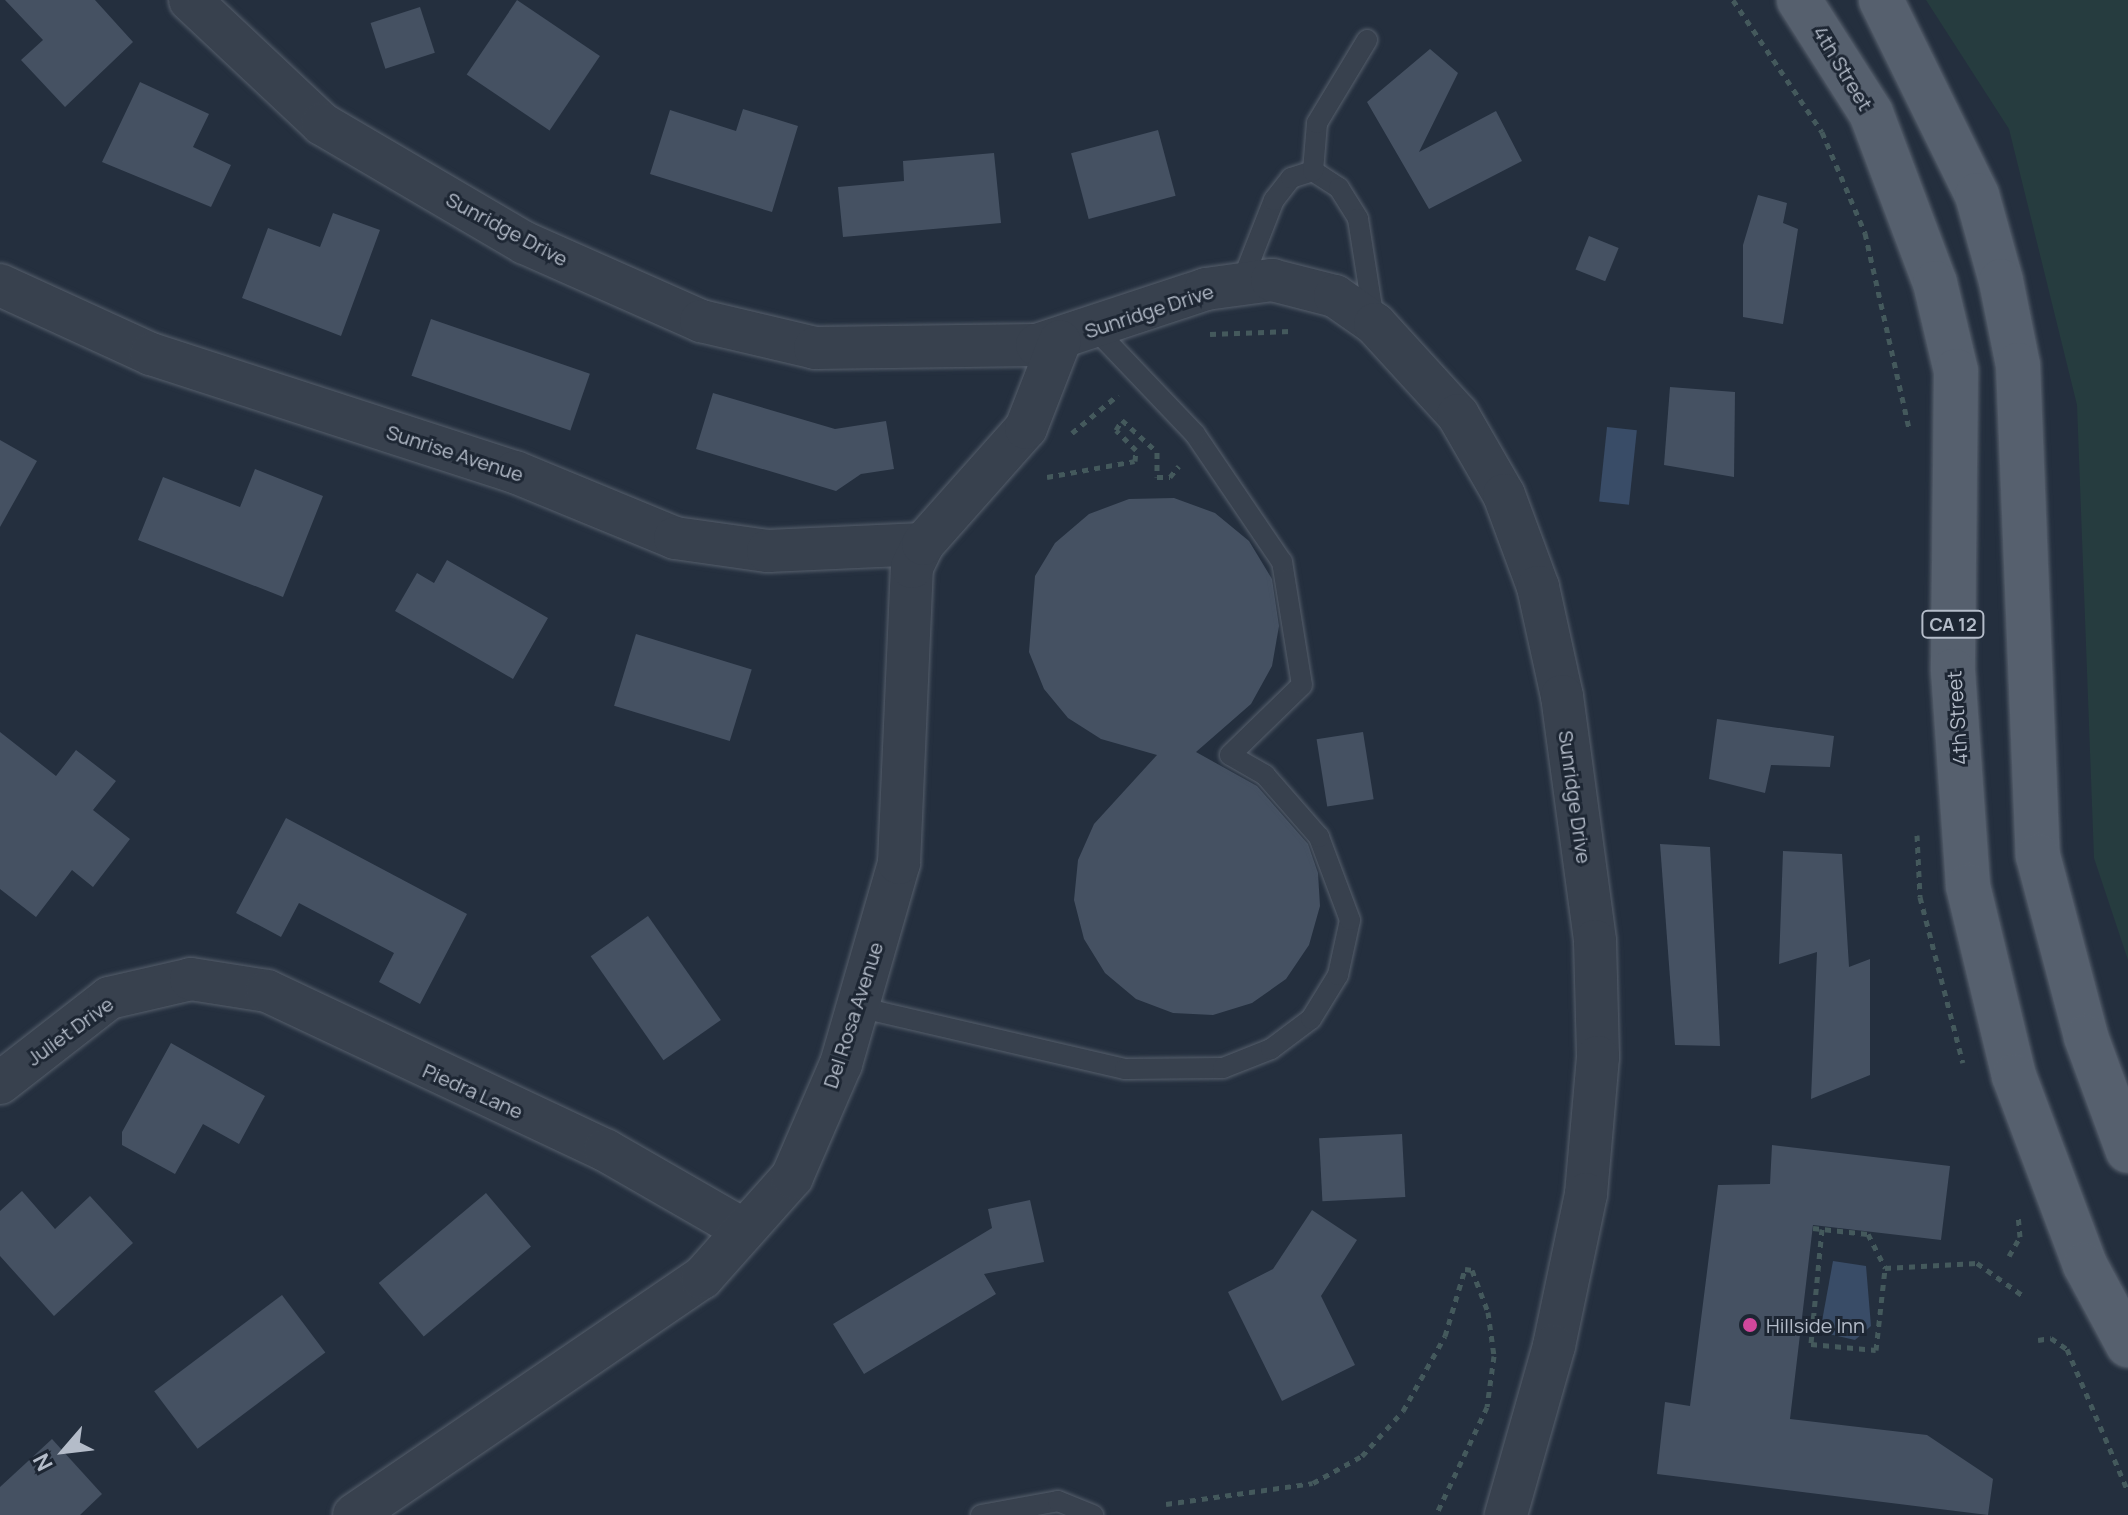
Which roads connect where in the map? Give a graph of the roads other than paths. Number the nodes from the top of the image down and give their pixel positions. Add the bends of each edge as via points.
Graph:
1 (190, 0) edge
2 (1799, 0) edge
3 (1881, 0) edge
4 (1367, 40) dead end
5 (1313, 171) junction
6 (1241, 284) junction
7 (0, 285) edge
8 (1375, 324) junction
9 (1078, 335) junction
10 (923, 544) junction
11 (191, 979) joint
12 (858, 1007) junction
13 (0, 1083) edge
14 (2128, 1151) edge
15 (744, 1230) junction
16 (2128, 1345) edge
17 (354, 1515) edge
18 (981, 1515) edge
19 (1093, 1515) edge
20 (1506, 1515) edge

1 - 9 street, Sunridge Drive via 322,124 525,243 701,321 815,348
2 - 16 main road, 4th Street / CA 12 via 1871,113 1939,298 1956,371 1953,671 1968,886 2014,1076 2085,1265
3 - 14 main road via 1977,195 2004,295 2018,365 2038,856 2086,1037
4 - 5 lane via 1317,123
5 - 6 lane via 1291,178 1274,200
5 - 8 lane via 1339,188 1358,219
6 - 8 street, Sunridge Drive via 1272,280 1335,296
6 - 9 street, Sunridge Drive
7 - 10 street, Sunrise Avenue via 151,354 515,472 675,538 768,551
8 - 20 street, Sunridge Drive via 1458,415 1504,495 1538,587 1562,696 1595,941 1598,1057 1586,1194 1554,1346
9 - 10 street, Del Rosa Avenue via 1026,428
9 - 12 lane via 1195,434 1282,562 1302,685 1230,755 1265,775 1319,837 1350,920 1338,975 1311,1019 1271,1049 1223,1068 1125,1069
10 - 12 street, Del Rosa Avenue via 912,567 899,863
11 - 13 street, Juliet Drive via 109,998
11 - 15 street, Piedra Lane via 267,991 605,1150
12 - 15 street, Del Rosa Avenue via 792,1177
15 - 17 street, Del Rosa Avenue via 702,1278
18 - 19 lane via 1058,1501

